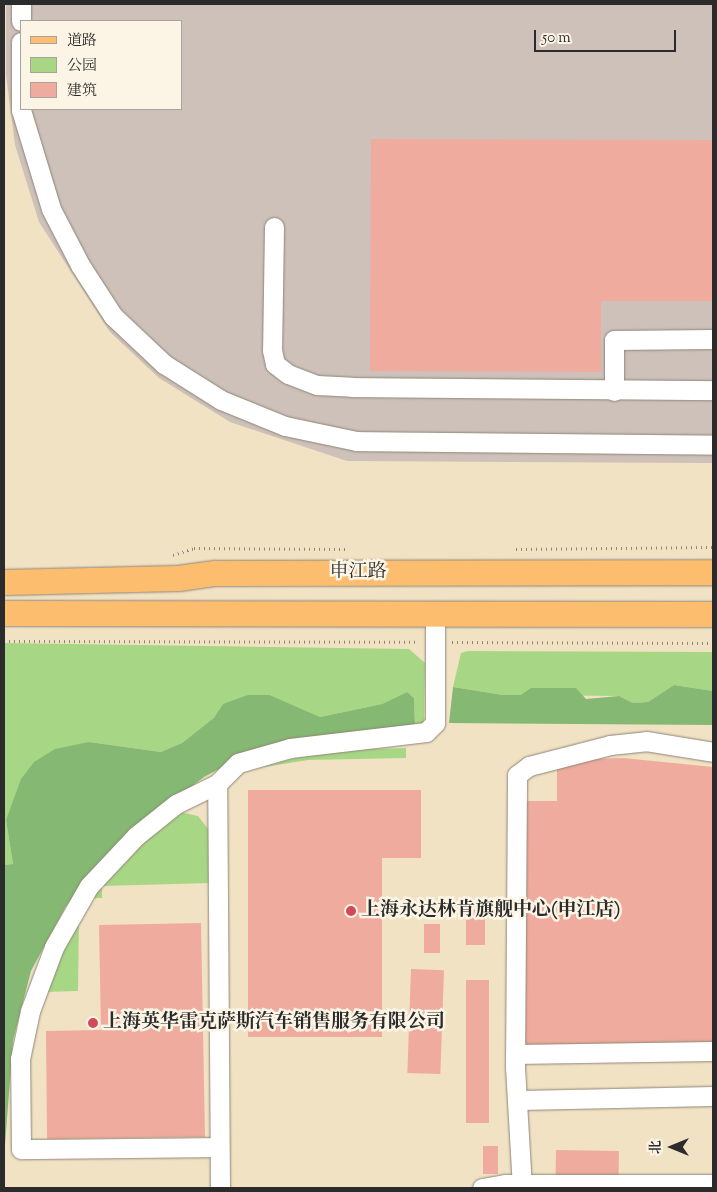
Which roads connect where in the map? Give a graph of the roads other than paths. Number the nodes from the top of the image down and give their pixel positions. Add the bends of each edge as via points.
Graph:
1 (21, 4) edge
2 (21, 20) edge
3 (23, 110) edge
4 (274, 227) dead end
5 (713, 339) edge
6 (713, 390) edge
7 (614, 391) junction
8 (713, 445) edge
9 (713, 572) edge
10 (4, 582) edge
11 (4, 613) edge
12 (713, 614) edge
13 (435, 616) junction
14 (713, 752) edge
15 (217, 784) junction
16 (713, 1051) edge
17 (514, 1054) junction
18 (713, 1096) edge
19 (520, 1100) junction
20 (216, 1148) junction
21 (713, 1184) edge
22 (521, 1186) edge
23 (220, 1188) edge
24 (482, 1188) edge

1 - 2 street
3 - 8 street via 51,209 80,265 113,316 164,364 221,400 285,426 356,441
4 - 7 street via 272,350 275,364 288,374 317,384 352,387
5 - 7 street via 614,340
6 - 7 street
9 - 10 main road, 申江路 via 214,573 178,578
11 - 13 main road
12 - 13 main road
13 - 15 street via 435,723 426,732 290,748 238,763
14 - 17 street via 646,741 610,744 529,766 517,775
15 - 20 street via 221,864
15 - 20 street via 162,814 89,886 54,947 30,1011 20,1059 21,1149
16 - 17 street
17 - 19 street
18 - 19 street
19 - 22 street
20 - 23 street
21 - 22 street
22 - 24 street

